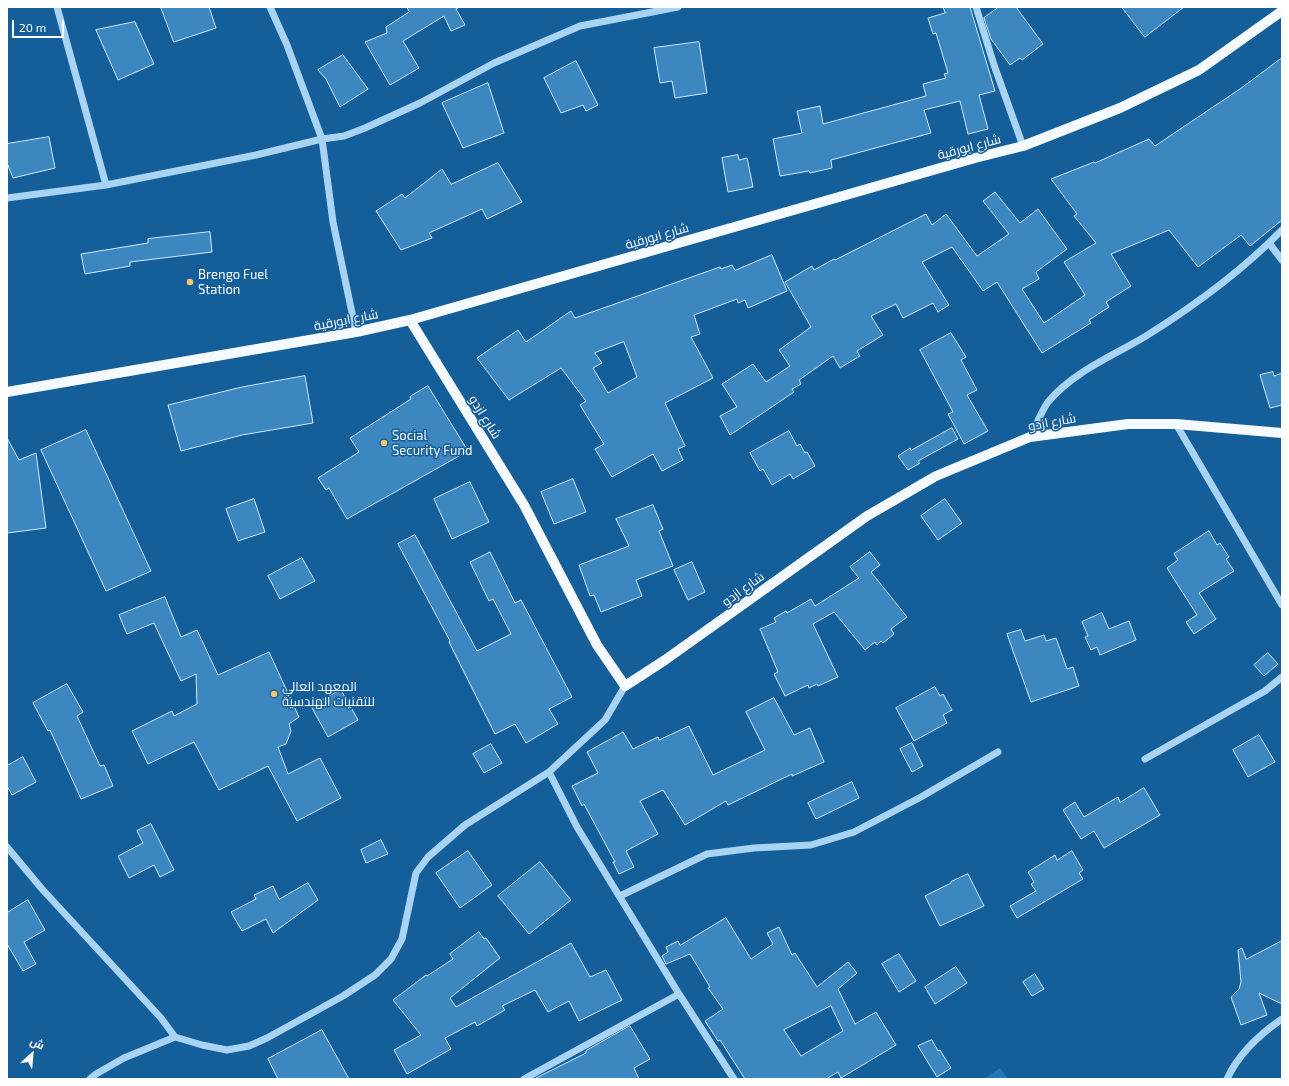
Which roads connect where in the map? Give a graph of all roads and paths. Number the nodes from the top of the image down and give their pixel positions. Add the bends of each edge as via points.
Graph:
1 (57, 7) edge
2 (270, 7) edge
3 (678, 7) edge
4 (976, 7) edge
5 (1282, 11) edge
6 (322, 138) junction
7 (1023, 146) junction
8 (106, 185) junction
9 (7, 198) edge
10 (1282, 230) edge
11 (1269, 243) junction
12 (1282, 260) edge
13 (410, 320) junction
14 (356, 332) junction
15 (7, 392) edge
16 (1176, 424) junction
17 (1282, 433) edge
18 (1030, 437) junction
19 (1282, 605) edge
20 (1282, 677) edge
21 (625, 686) junction
22 (998, 752) dead end
23 (1145, 760) dead end
24 (549, 772) junction
25 (7, 848) edge
26 (620, 896) junction
27 (679, 994) junction
28 (1282, 1019) edge
29 (175, 1037) junction
30 (90, 1079) edge
31 (524, 1079) edge
32 (734, 1079) edge
33 (1227, 1079) edge

1 - 8 street
2 - 6 street
3 - 6 street via 580,26 494,63 420,103 365,128 344,136
4 - 7 street
5 - 7 main road, شارع ابورقية via 1199,70 1120,108
6 - 8 street via 256,155
6 - 14 street via 333,222
7 - 13 main road, شارع ابورقية
8 - 9 street
10 - 11 street
11 - 12 street
11 - 18 street via 1221,284 1146,336 1089,368 1062,388 1048,403
13 - 14 main road, شارع ابورقية
13 - 21 main road, شارع ازدو via 524,505 597,645
14 - 15 main road, شارع ابورقية
16 - 17 main road, شارع ازدو
16 - 18 main road, شارع ازدو via 1128,424
16 - 19 street
18 - 21 main road, شارع ازدو via 936,476 867,516 672,656
20 - 23 street via 1265,691
21 - 24 street via 606,720
22 - 26 street via 854,832 811,845 707,854
24 - 26 street via 577,827
24 - 29 street via 465,825 428,857 416,873 402,939 392,959 375,975 343,996 249,1046 226,1050
25 - 29 street via 161,1018
26 - 27 street
27 - 31 street
27 - 32 street
28 - 33 street via 1245,1051
29 - 30 street via 124,1058

